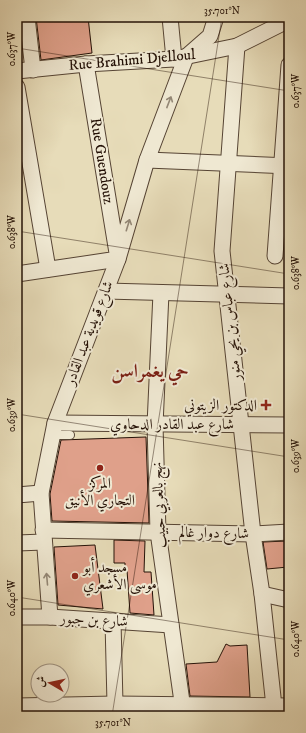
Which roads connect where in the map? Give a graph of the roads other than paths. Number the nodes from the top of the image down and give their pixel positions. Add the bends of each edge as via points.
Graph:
1 (27, 17) edge
2 (170, 17) edge
3 (216, 17) edge
4 (289, 20) edge
5 (273, 23) edge
6 (237, 46) junction
7 (180, 58) junction
8 (86, 64) junction
9 (289, 65) edge
10 (33, 70) junction
11 (17, 71) edge
12 (17, 87) edge
13 (147, 160) junction
14 (229, 164) junction
15 (286, 166) edge
16 (275, 256) dead end
17 (118, 259) junction
18 (48, 269) junction
19 (17, 274) edge
20 (106, 291) junction
21 (161, 293) junction
22 (227, 295) junction
23 (289, 296) edge
24 (240, 424) junction
25 (155, 425) junction
26 (289, 425) edge
27 (53, 429) junction
28 (70, 435) dead end
29 (41, 493) junction
30 (17, 495) edge
31 (158, 532) junction
32 (289, 532) edge
33 (253, 534) junction
34 (44, 536) junction
35 (17, 543) edge
36 (262, 594) junction
37 (289, 600) edge
38 (17, 617) edge
39 (50, 617) junction
40 (112, 621) junction
41 (171, 625) junction
42 (115, 704) junction
43 (17, 706) edge
44 (289, 706) edge
45 (183, 711) edge
46 (274, 711) edge

1 - 10 street
2 - 7 street
3 - 7 street via 210,36
4 - 5 street, Rue Brahimi Djelloul
5 - 6 street, Rue Brahimi Djelloul
6 - 7 street, Rue Brahimi Djelloul
6 - 14 street, شارع عباس بن يحي منور
7 - 8 street, Rue Brahimi Djelloul
13 -> 7 street, شارع قويدية عبد القادر
8 - 10 street, Rue Brahimi Djelloul
8 - 17 street, Rue Guendouz
9 - 15 street
10 - 11 street, Rue Brahimi Djelloul
12 - 18 street
13 - 14 street
17 -> 13 street, شارع قويدية عبد القادر
14 - 15 street
14 - 22 street, شارع عباس بن يحي منور via 222,251
15 - 16 street
17 - 18 street
17 - 20 street, شارع قويدية عبد القادر
18 - 19 street
20 - 21 street
20 - 27 street, شارع قويدية عبد القادر
21 - 22 street
21 - 25 street, نهج بالعربي حبيب
22 - 23 street
22 - 24 street, شارع عباس بن يحي منور
24 - 25 street, شارع عبد القادر الدحاوي
24 - 26 street, شارع عبد القادر الدحاوي
24 - 33 street, شارع عباس بن يحي منور
25 - 27 street, شارع عبد القادر الدحاوي
25 - 31 street, نهج بالعربي حبيب
27 - 28 lane
27 - 29 street, شارع قويدية عبد القادر
29 - 30 street
29 - 34 street, شارع قويدية عبد القادر
31 - 33 street, شارع دوار غالم
31 - 34 street, شارع دوار غالم
31 - 41 street, نهج بالعربي حبيب
32 - 33 street, شارع دوار غالم
33 - 36 street, شارع عباس بن يحي منور
34 - 35 street, شارع دوار غالم
39 -> 34 street, شارع قويدية عبد القادر
36 - 37 street
36 - 46 street, شارع عباس بن يحي منور
38 - 39 street, شارع بن جبور
39 - 40 street, شارع بن جبور
40 - 41 street, شارع بن جبور
40 - 42 street
41 - 45 street, نهج بالعربي حبيب
42 - 43 street
42 - 45 street
44 - 46 street
45 - 46 street

